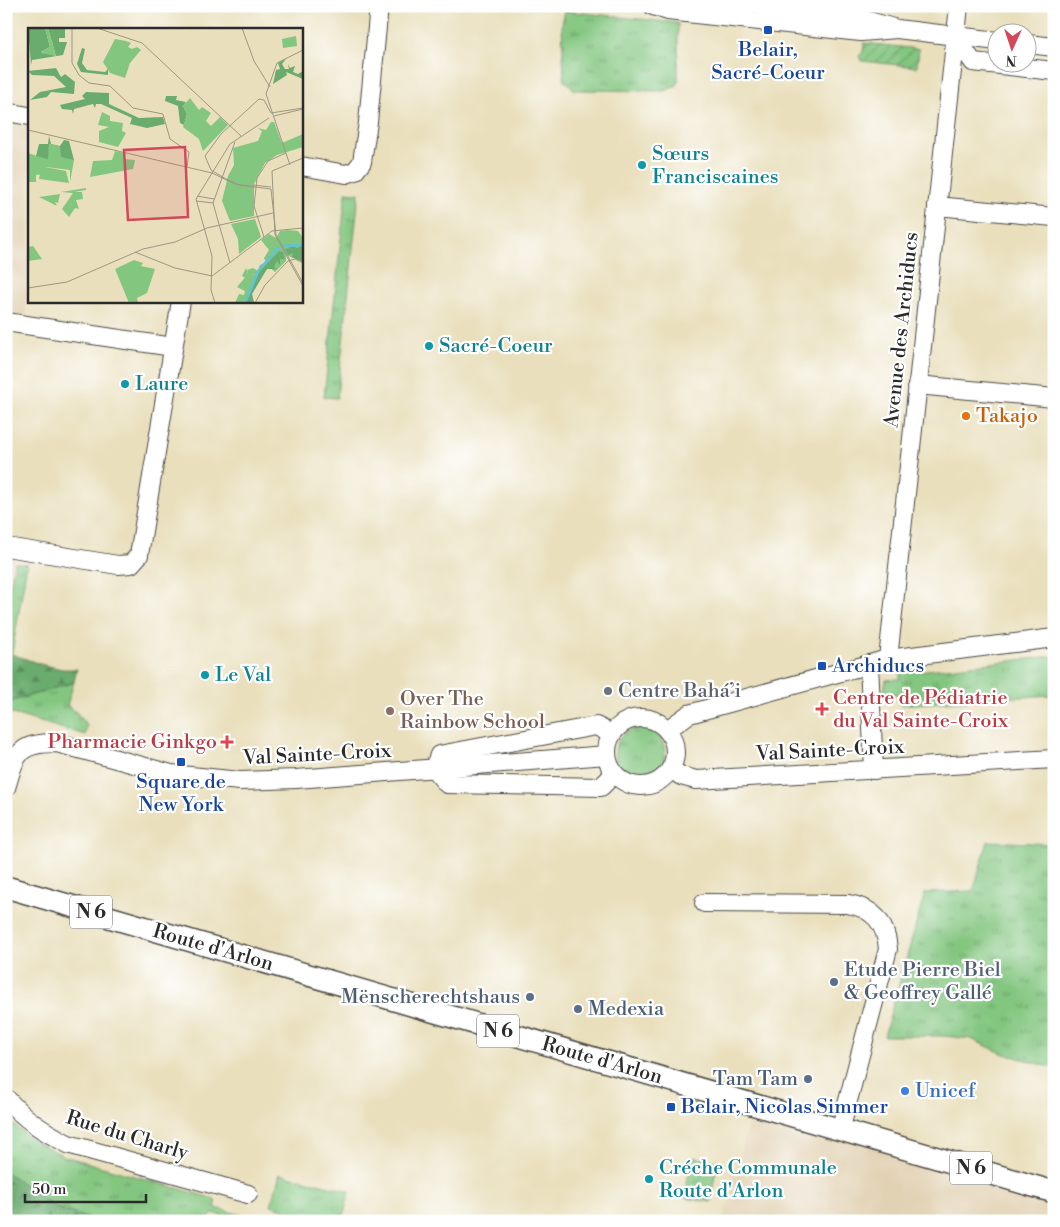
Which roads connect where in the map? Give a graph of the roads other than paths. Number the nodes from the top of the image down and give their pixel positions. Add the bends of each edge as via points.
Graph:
1 (379, 6) edge
2 (653, 6) edge
3 (765, 6) edge
4 (959, 6) edge
5 (897, 29) junction
6 (955, 36) junction
7 (988, 40) edge
8 (1038, 45) edge
9 (1054, 47) edge
10 (1054, 71) edge
11 (6, 112) edge
12 (28, 116) edge
13 (302, 166) edge
14 (937, 206) junction
15 (1054, 217) edge
16 (181, 302) edge
17 (6, 322) edge
18 (174, 347) junction
19 (918, 385) junction
20 (1054, 398) edge
21 (6, 546) edge
22 (1054, 638) edge
23 (888, 659) junction
24 (869, 664) junction
25 (667, 730) junction
26 (612, 734) junction
27 (607, 755) junction
28 (1054, 759) edge
29 (434, 769) junction
30 (671, 769) junction
31 (874, 770) junction
32 (614, 774) junction
33 (6, 788) edge
34 (6, 887) edge
35 (704, 903) dead end
36 (6, 1098) edge
37 (840, 1131) junction
38 (1054, 1192) edge
39 (248, 1194) dead end

1 - 13 street via 362,162 355,171 346,174
2 - 5 street via 668,11 856,32
3 - 5 street via 850,16
4 - 6 street, Avenue des Archiducs
5 - 6 street
6 - 7 street
6 - 10 street via 973,62
6 - 14 street, Avenue des Archiducs
8 - 9 street
11 - 12 street
14 - 15 street
14 - 19 street, Avenue des Archiducs
16 - 18 street
17 - 18 street
18 - 21 street via 139,555 132,564 118,565
19 - 20 street
19 - 23 street, Avenue des Archiducs
22 - 23 street
23 - 24 street
24 - 25 street via 688,714
24 - 31 street
25 - 26 street via 645,718 626,722
25 - 30 street via 675,748
26 - 27 street
26 - 29 street via 596,726 439,756
27 - 29 street, Val Sainte-Croix
27 - 32 street
28 - 31 street, Val Sainte-Croix
29 - 32 street via 447,784 601,787
29 - 33 street, Val Sainte-Croix via 240,781 172,774 57,743 34,744 15,758
30 - 31 street, Val Sainte-Croix via 696,780
30 - 32 street via 657,782 637,787
34 - 37 main road, Route d'Arlon / N 6
35 - 37 street via 848,904 871,913 887,934 888,950
36 - 39 street, Rue du Charly via 21,1115 68,1144
37 - 38 main road, Route d'Arlon / N 6

